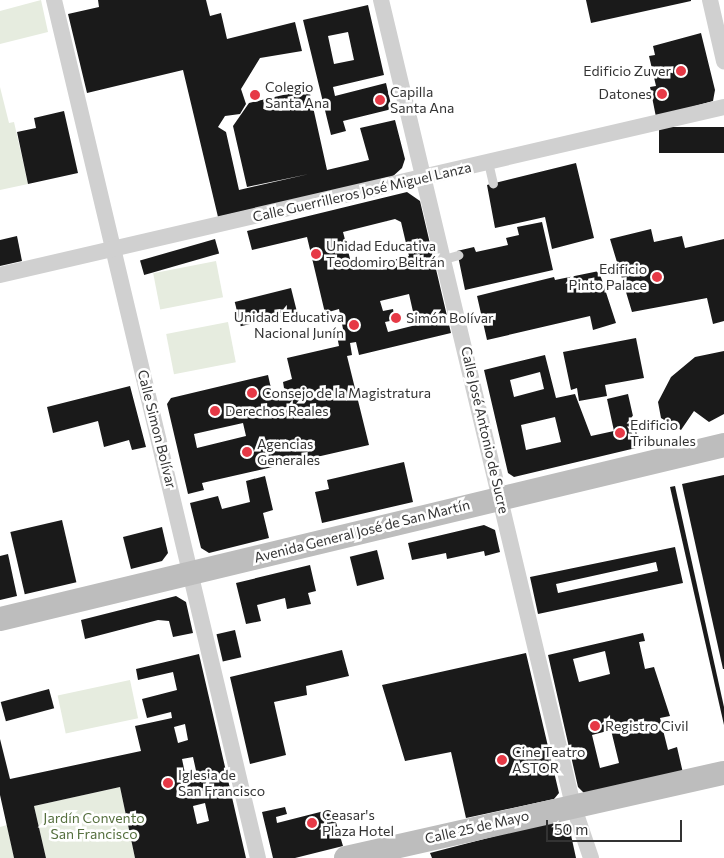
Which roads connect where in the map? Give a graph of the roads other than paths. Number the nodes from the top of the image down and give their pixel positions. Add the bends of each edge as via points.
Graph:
1 (54, 0) edge
2 (381, 0) edge
3 (710, 0) edge
4 (724, 61) edge
5 (724, 107) edge
6 (488, 162) junction
7 (425, 177) junction
8 (492, 183) dead end
9 (114, 251) junction
10 (0, 275) edge
11 (724, 445) edge
12 (501, 496) junction
13 (191, 573) junction
14 (0, 619) edge
15 (724, 773) edge
16 (573, 805) junction
17 (258, 858) edge
18 (346, 858) edge
19 (591, 858) edge

1 - 9 street, Calle Simon Bolívar
2 - 7 street, Calle José Antonio de Sucre
3 - 4 street
5 - 6 street, Calle Guerrilleros José Miguel Lanza
6 - 7 street, Calle Guerrilleros José Miguel Lanza
6 - 8 lane
7 - 9 street, Calle Guerrilleros José Miguel Lanza
7 - 12 street, Calle José Antonio de Sucre via 451,257
9 - 10 street, Calle Guerrilleros José Miguel Lanza
9 - 13 street, Calle Simon Bolívar
11 - 12 main road, Avenida General José de San Martín
12 - 13 main road, Avenida General José de San Martín
12 - 16 street, Calle José Antonio de Sucre
13 - 14 main road, Avenida General José de San Martín
13 - 17 street, Calle Simon Bolívar
15 - 16 main road, Calle 25 de Mayo via 593,805
16 - 18 main road, Calle 25 de Mayo
16 - 19 street, Calle José Antonio de Sucre

